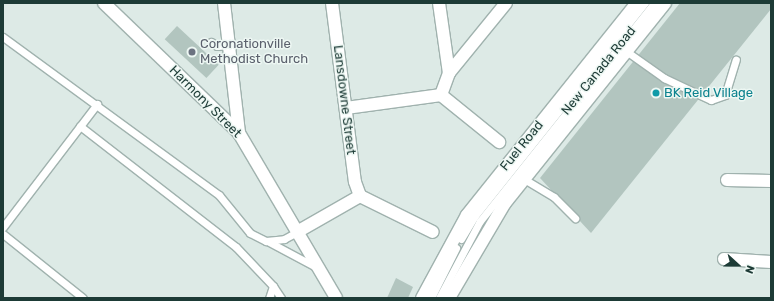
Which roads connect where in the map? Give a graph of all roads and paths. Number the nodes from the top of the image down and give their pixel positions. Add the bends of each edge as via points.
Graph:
1 (104, 3) edge
2 (224, 3) edge
3 (332, 3) edge
4 (440, 3) edge
5 (506, 3) edge
6 (637, 3) edge
7 (645, 3) edge
8 (654, 3) edge
9 (664, 3) edge
10 (3, 37) edge
11 (211, 42) dead end
12 (229, 46) junction
13 (626, 51) junction
14 (736, 60) dead end
15 (449, 73) junction
16 (441, 95) junction
17 (97, 104) junction
18 (346, 108) junction
19 (80, 126) junction
20 (239, 133) junction
21 (499, 142) dead end
22 (524, 179) junction
23 (727, 180) dead end
24 (771, 181) edge
25 (360, 196) junction
26 (575, 218) dead end
27 (3, 226) edge
28 (297, 232) junction
29 (433, 232) dead end
30 (3, 234) edge
31 (266, 241) junction
32 (724, 259) dead end
33 (771, 262) edge
34 (320, 271) junction
35 (273, 286) junction
36 (83, 298) edge
37 (269, 298) edge
38 (281, 298) edge
39 (336, 298) edge
40 (422, 298) edge
41 (431, 298) edge
42 (439, 298) edge
43 (449, 298) edge

1 - 20 street, Harmony Street
2 - 12 street
3 - 18 street, Lansdowne Street
4 - 15 street
5 - 15 street
6 - 40 street, Fuel Road via 468,215
7 - 41 lane, New Canada Road via 474,217
8 - 42 lane, New Canada Road via 480,221
9 - 13 street, Fuel Road
10 - 17 lane
11 - 12 lane via 217,46
12 - 20 street
13 - 14 lane via 664,78 711,100 725,95
13 - 22 street, Fuel Road
15 - 16 street
16 - 18 street
16 - 21 street
17 - 19 lane
17 - 31 lane via 219,195 242,225
18 - 25 street, Lansdowne Street via 354,182
19 - 27 lane
19 - 35 lane via 208,224
20 - 28 street, Harmony Street
22 - 26 lane via 554,196
22 - 43 street, Fuel Road via 480,239
23 - 24 street
25 - 28 street
25 - 29 street
28 - 31 lane via 284,239
28 - 34 street, Harmony Street
30 - 36 lane
31 - 34 lane via 296,254
32 - 33 street
34 - 39 street, Harmony Street
35 - 37 lane
35 - 38 lane

